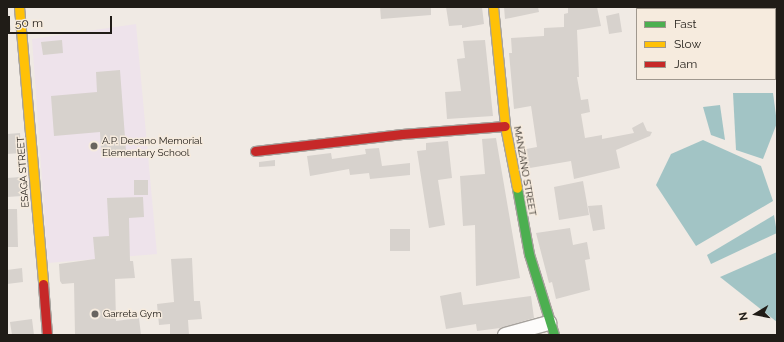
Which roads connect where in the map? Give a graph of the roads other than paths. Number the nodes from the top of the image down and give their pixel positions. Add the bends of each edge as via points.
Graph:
1 (18, 7) edge
2 (493, 7) edge
3 (505, 126) junction
4 (255, 151) dead end
5 (552, 329) edge
6 (47, 335) edge
7 (505, 335) edge

1 - 6 street, ESAGA STREET via 24,46
2 - 3 street, MANZANO STREET
3 - 4 street via 402,134
3 - 5 street, MANZANO STREET via 529,254
5 - 7 street

